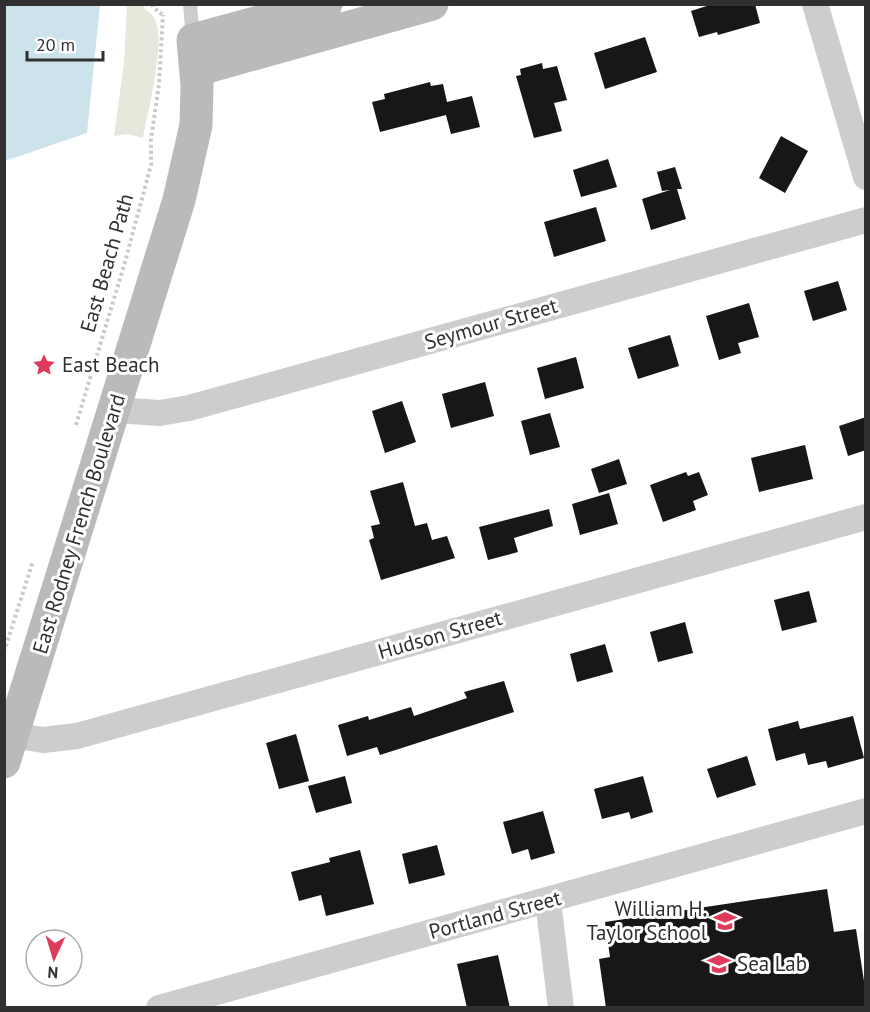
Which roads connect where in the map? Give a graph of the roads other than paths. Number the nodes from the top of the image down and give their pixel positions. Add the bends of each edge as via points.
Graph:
1 (190, 4) edge
2 (326, 4) edge
3 (432, 4) edge
4 (815, 4) edge
5 (194, 55) junction
6 (866, 177) edge
7 (866, 220) edge
8 (114, 410) junction
9 (866, 517) edge
10 (9, 748) edge
11 (866, 811) edge
12 (548, 901) junction
13 (159, 1008) edge
14 (561, 1008) edge

1 - 5 lane
2 - 5 main road
3 - 5 main road
4 - 6 street
5 - 8 main road, East Rodney French Boulevard via 196,126 186,175
7 - 8 street, Seymour Street via 189,408 160,413
8 - 10 main road, East Rodney French Boulevard
9 - 10 street, Hudson Street via 77,736
11 - 12 street, Portland Street
12 - 13 street, Portland Street
12 - 14 street

